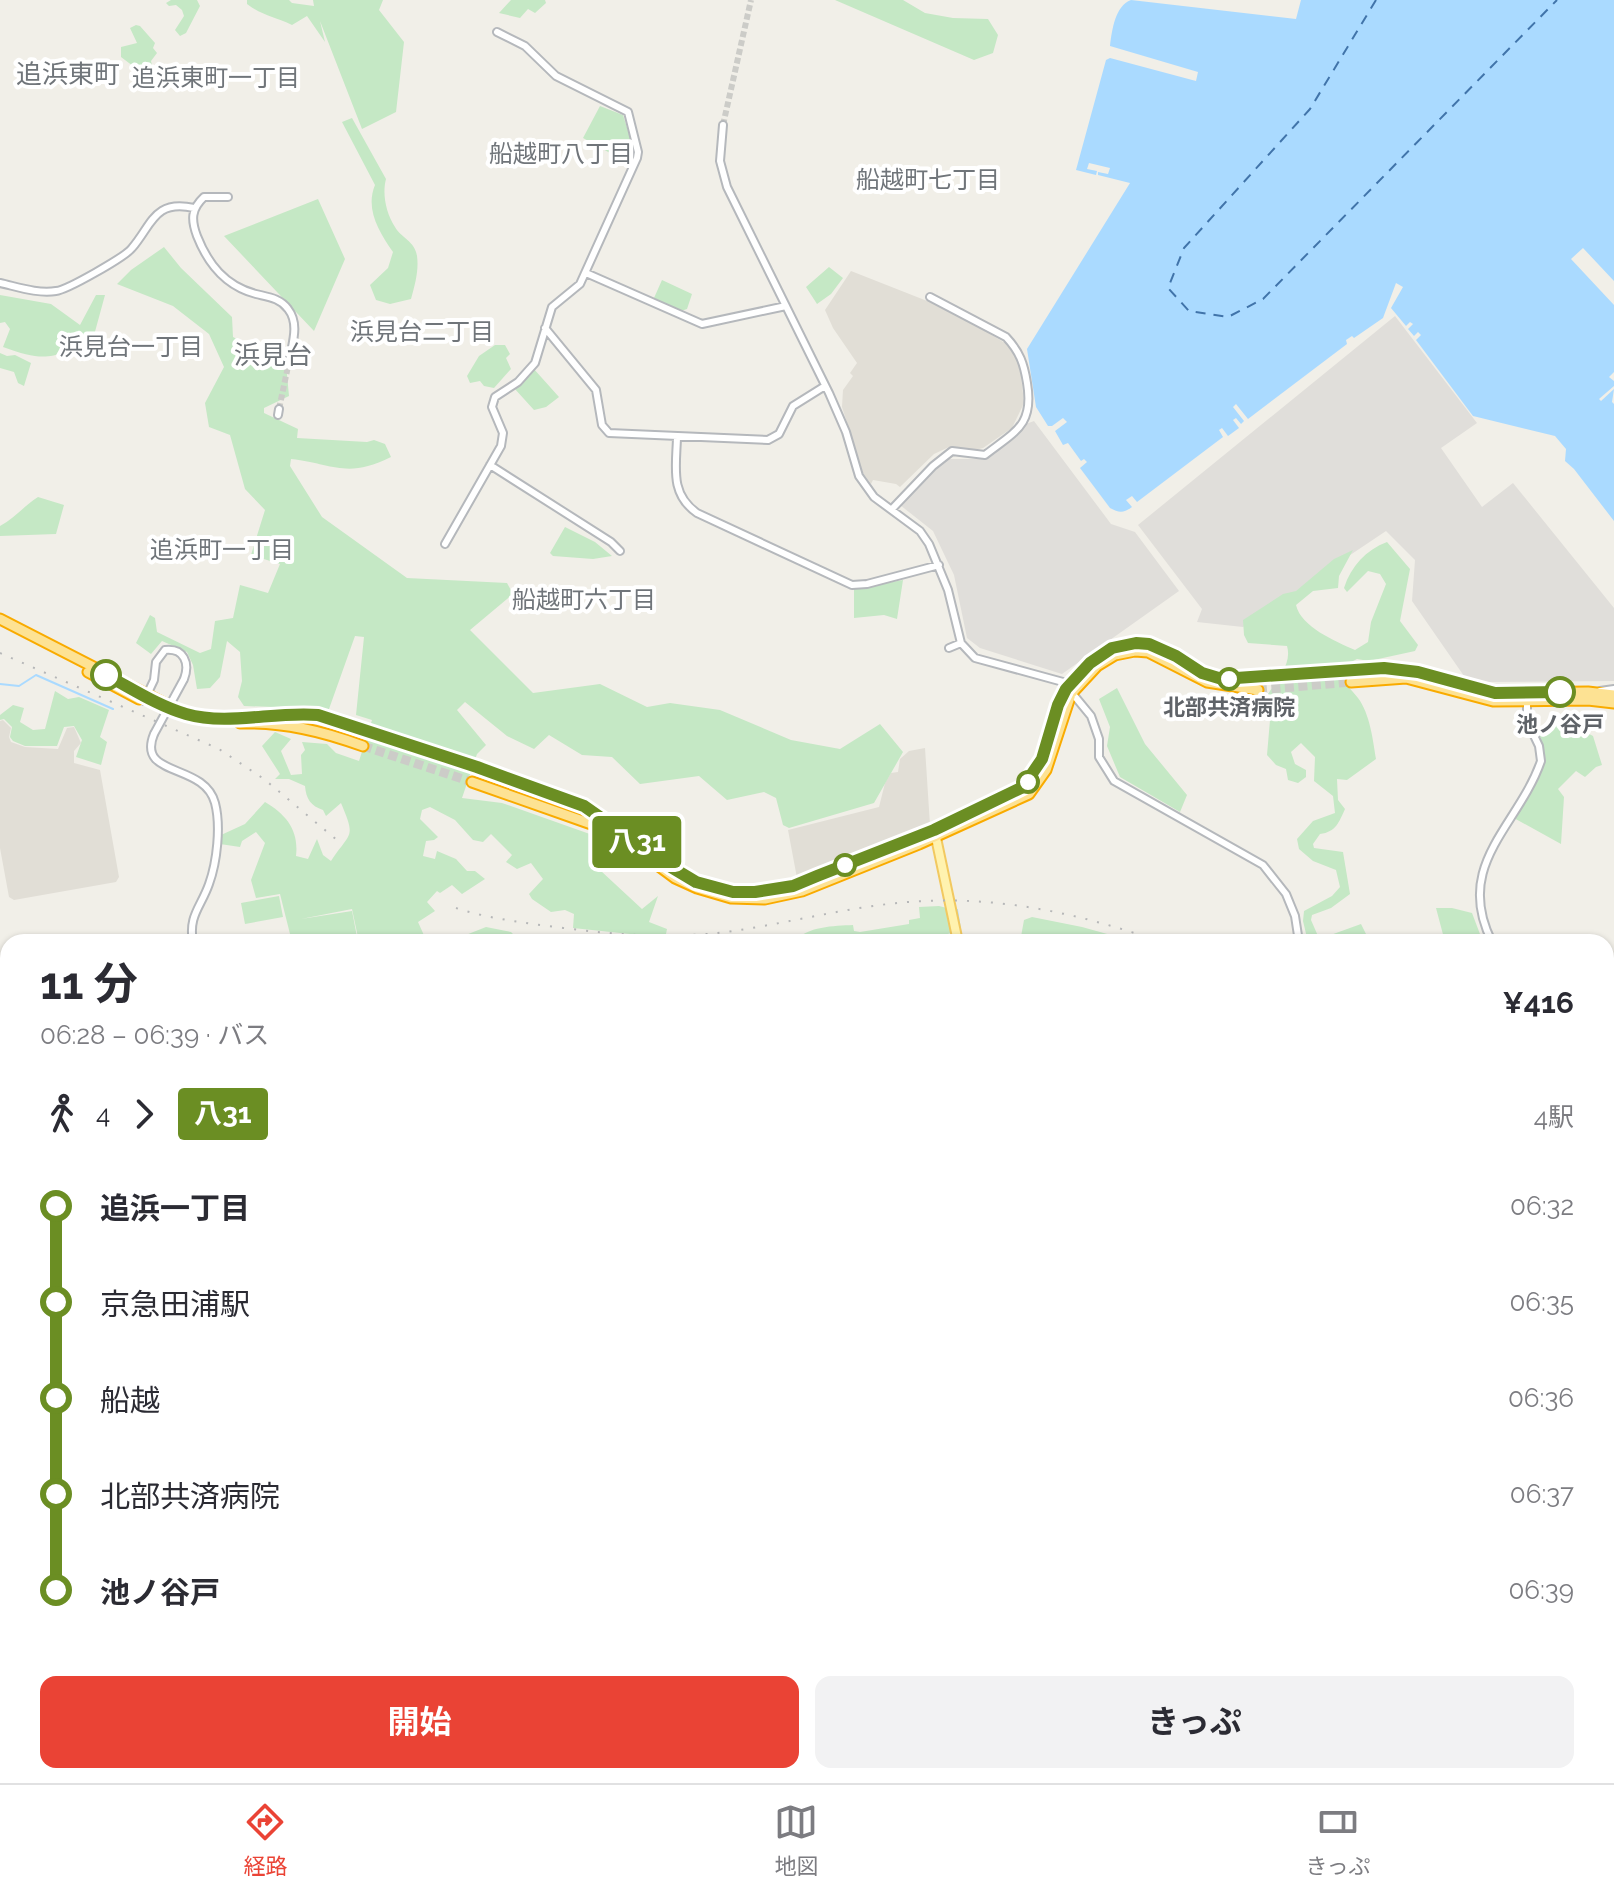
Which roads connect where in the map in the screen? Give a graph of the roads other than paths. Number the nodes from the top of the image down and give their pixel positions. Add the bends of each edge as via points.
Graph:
1 (497, 32) dead end
2 (723, 125) tunnel mouth
3 (228, 197) dead end
4 (194, 208) junction
5 (586, 273) junction
6 (0, 283) edge
7 (930, 297) dead end
8 (786, 306) junction
9 (545, 328) junction
10 (290, 357) tunnel mouth
11 (825, 386) junction
12 (677, 438) junction
13 (490, 465) junction
14 (892, 509) junction
15 (445, 544) dead end
16 (620, 551) dead end
17 (939, 565) junction
18 (0, 619) edge
19 (0, 626) edge
20 (961, 643) junction
21 (949, 648) dead end
22 (1341, 671) tunnel mouth
23 (1376, 674) junction
24 (1271, 677) tunnel mouth
25 (1351, 682) tunnel mouth
26 (1614, 689) edge
27 (1258, 690) tunnel mouth
28 (1069, 692) junction
29 (1588, 692) junction
30 (1614, 695) edge
31 (1526, 697) junction
32 (145, 699) junction
33 (1614, 703) edge
34 (368, 731) tunnel mouth
35 (363, 746) tunnel mouth
36 (477, 767) tunnel mouth
37 (514, 781) junction
38 (472, 782) tunnel mouth
39 (529, 786) junction
40 (511, 796) junction
41 (526, 801) junction
42 (935, 834) junction
43 (192, 934) edge
44 (956, 934) edge
45 (1298, 934) edge
46 (1489, 934) edge

1 - 5 street via 525,46 556,76 630,115 637,158
2 - 8 street via 723,175
3 - 4 street via 204,197
4 - 6 street via 174,206 158,212 125,255 67,288 46,292
4 - 10 street via 194,229 217,272 245,291 280,301 292,314
5 - 8 street via 702,324
5 - 9 street via 552,307
7 - 14 street via 1006,337 1024,363 1031,406 1017,430 985,455 952,451
8 - 11 street
9 - 12 street via 596,390 605,431
9 - 13 street via 535,363 495,397 492,407 504,440
11 - 12 street via 793,406 779,434 768,440
11 - 14 street via 859,476 874,497
12 - 17 street via 676,484 684,503 697,513 852,585
13 - 15 street
13 - 16 street
14 - 17 street via 920,531
17 - 20 street
18 - 32 highway
19 - 32 highway
20 - 21 street
20 - 28 street via 975,658 1063,682
22 - 23 highway
23 - 25 highway
23 - 31 highway via 1417,679 1477,698
24 - 28 highway via 1210,676 1160,648 1136,643 1104,653 1078,674
26 - 29 street
27 - 28 highway via 1207,682 1157,655 1135,651 1106,659
28 - 42 highway via 1058,705 1042,759 1023,787
28 - 45 street via 1091,716 1099,757 1114,781 1263,865 1286,894
29 - 30 highway
29 - 31 highway
31 - 33 highway
31 - 46 street via 1527,721 1541,761 1483,868 1478,893
32 - 34 highway via 195,716 300,714
32 - 35 highway via 193,722 310,728
32 - 43 street, bridge via 165,650 182,655 187,666 184,679 150,744 160,764 198,779 215,804 211,877 191,922
36 - 37 highway
37 - 39 highway
37 - 40 highway via 519,788
38 - 40 highway
39 - 41 highway via 523,794
39 - 42 highway via 584,806 683,875 733,892 793,886
40 - 41 highway
41 - 42 highway via 597,826 675,878 731,898 787,895
42 - 44 main road

